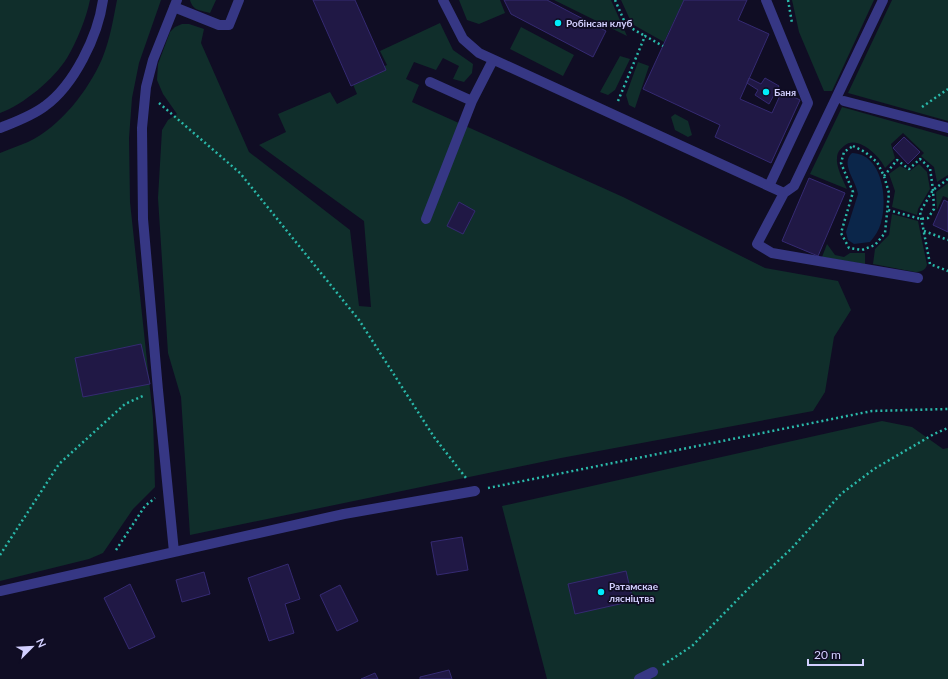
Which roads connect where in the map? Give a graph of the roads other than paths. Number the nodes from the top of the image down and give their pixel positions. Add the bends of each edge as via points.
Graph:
1 (102, 0) edge
2 (239, 0) edge
3 (443, 0) edge
4 (766, 0) edge
5 (883, 0) edge
6 (176, 4) edge
7 (493, 60) junction
8 (430, 82) dead end
9 (472, 101) junction
10 (844, 101) dead end
11 (0, 128) edge
12 (948, 128) edge
13 (769, 186) junction
14 (784, 192) junction
15 (426, 219) dead end
16 (918, 278) dead end
17 (475, 491) road end
18 (174, 552) junction
19 (0, 591) edge
20 (653, 672) road end
21 (639, 679) edge

1 - 11 street via 93,36 81,63 66,86 44,106
2 - 6 street via 229,25 219,25
3 - 7 street via 463,39 479,53
4 - 13 street via 808,103
5 - 14 street via 794,186
6 - 18 street via 153,60 146,87 142,128 143,218
7 - 9 street
7 - 13 street
8 - 9 street
9 - 15 street
10 - 12 street
13 - 14 street
14 - 16 street via 757,244 772,253
17 - 18 street via 344,514
18 - 19 street
20 - 21 street

